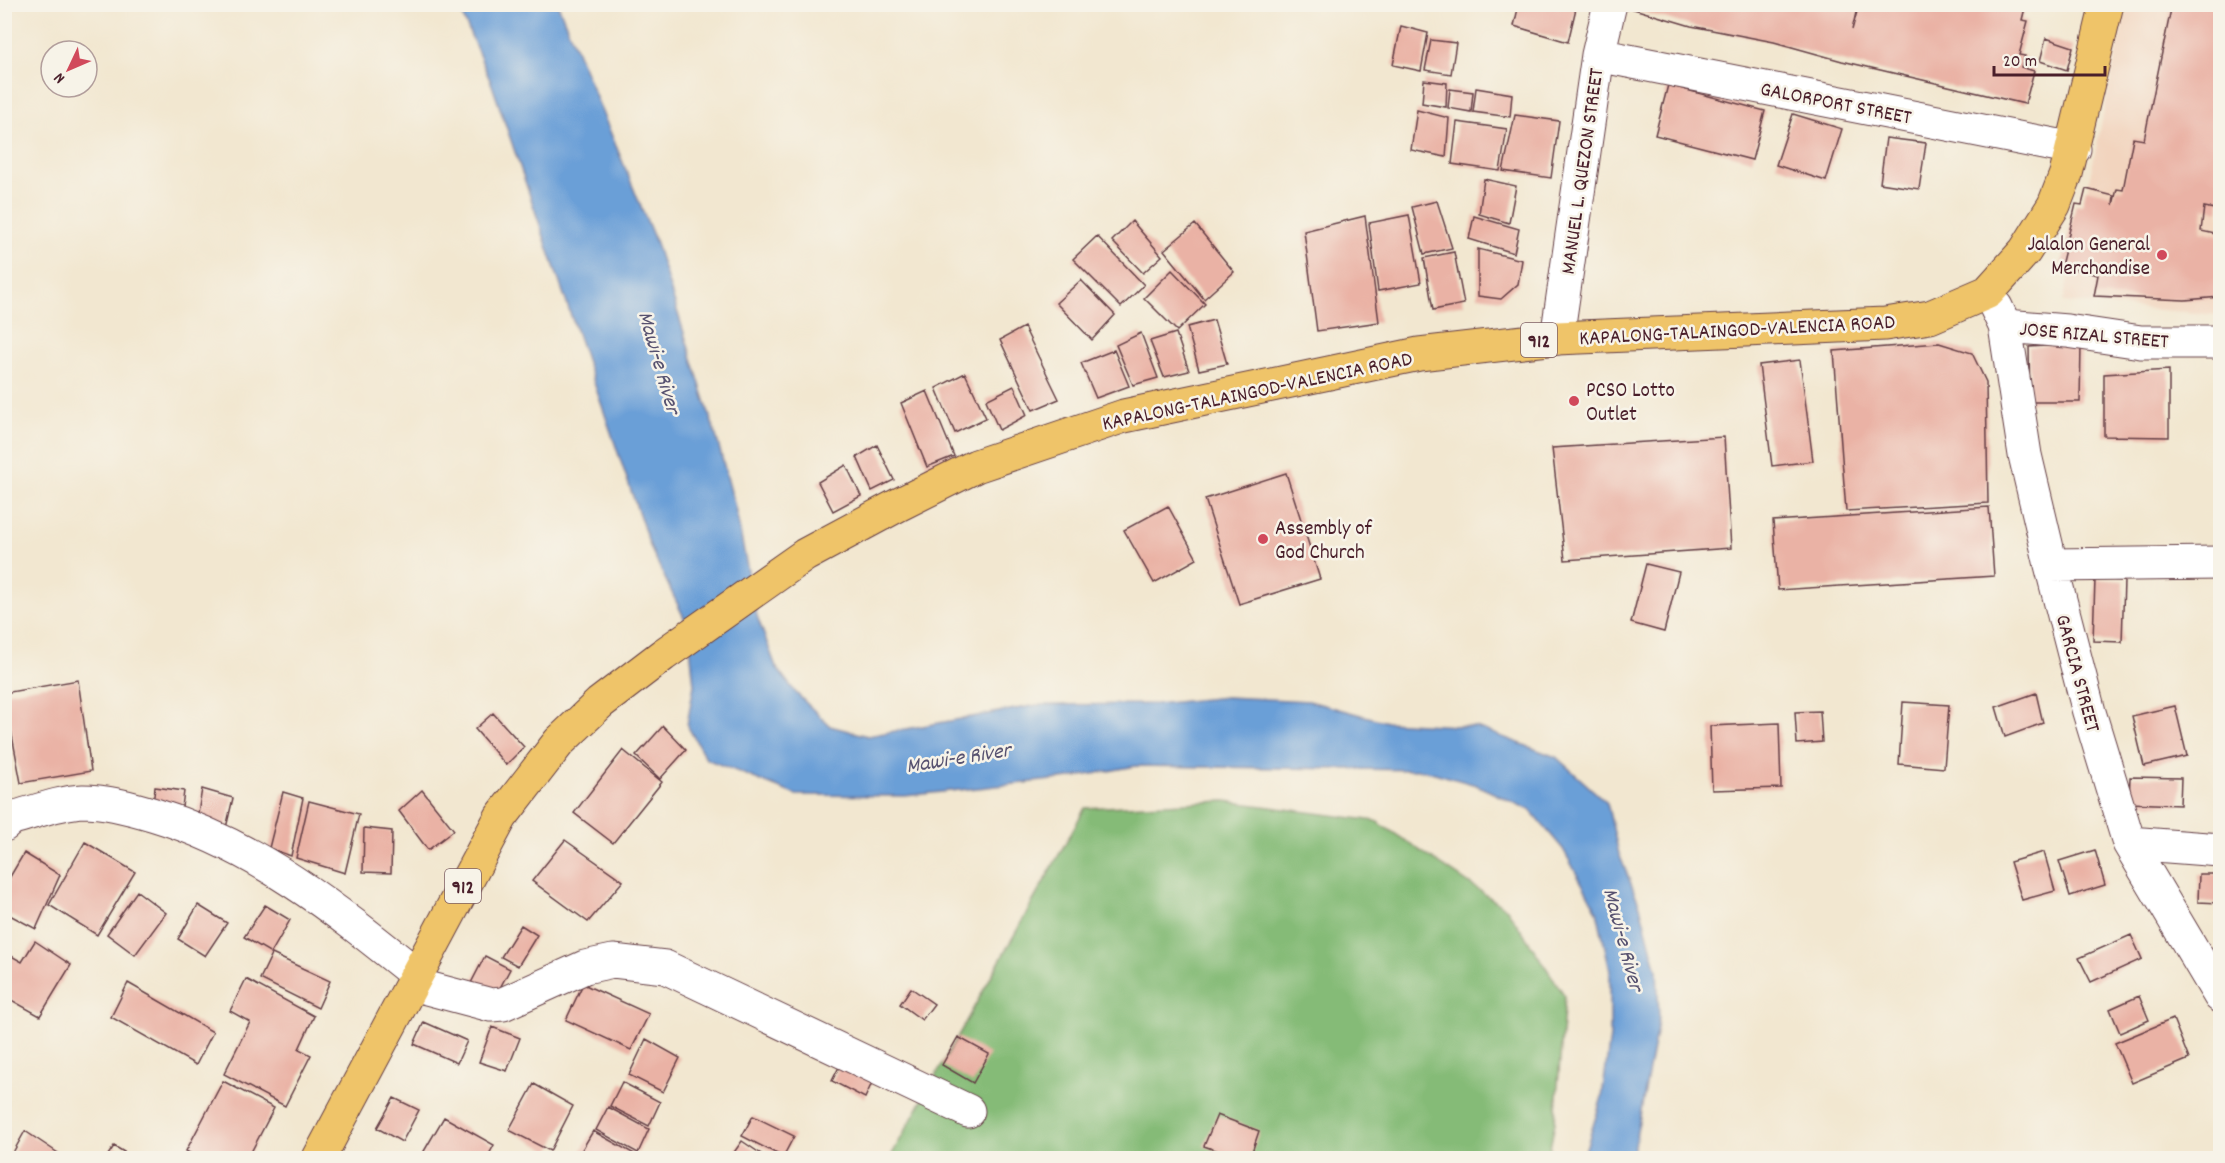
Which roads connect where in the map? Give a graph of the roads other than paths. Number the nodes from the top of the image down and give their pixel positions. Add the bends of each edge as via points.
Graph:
1 (1610, 4) edge
2 (2107, 4) edge
3 (1598, 55) junction
4 (2074, 149) junction
5 (1988, 292) junction
6 (2006, 326) junction
7 (1557, 338) junction
8 (2220, 342) edge
9 (2220, 563) edge
10 (2051, 565) junction
11 (4, 825) edge
12 (2129, 843) junction
13 (2220, 850) edge
14 (415, 980) junction
15 (2220, 996) edge
16 (968, 1111) dead end
17 (319, 1158) edge

1 - 3 street, MANUEL L. QUEZON STREET
2 - 4 highway, KAPALONG-TALAINGOD-VALENCIA ROAD / 912
3 - 4 street, GALORPORT STREET
3 - 7 street, MANUEL L. QUEZON STREET
4 - 5 highway, KAPALONG-TALAINGOD-VALENCIA ROAD / 912 via 2054,206 2025,251
5 - 6 street, JOSE RIZAL STREET
5 - 7 highway, KAPALONG-TALAINGOD-VALENCIA ROAD / 912 via 1930,317 1885,324
6 - 8 street, JOSE RIZAL STREET via 2067,330 2141,342
6 - 10 street, GARCIA STREET via 2025,455
7 - 14 highway, KAPALONG-TALAINGOD-VALENCIA ROAD / 912 via 1419,354 1124,416 976,466 805,555 663,655 600,703 559,742 501,817
9 - 10 street
10 - 12 street, GARCIA STREET via 2089,712
11 - 14 street via 12,818 83,801 131,808 176,821 231,845 319,897
12 - 13 street
12 - 15 street, GARCIA STREET
14 - 16 street via 491,1005 503,1004 585,967 613,961 664,967
14 - 17 highway, KAPALONG-TALAINGOD-VALENCIA ROAD / 912

